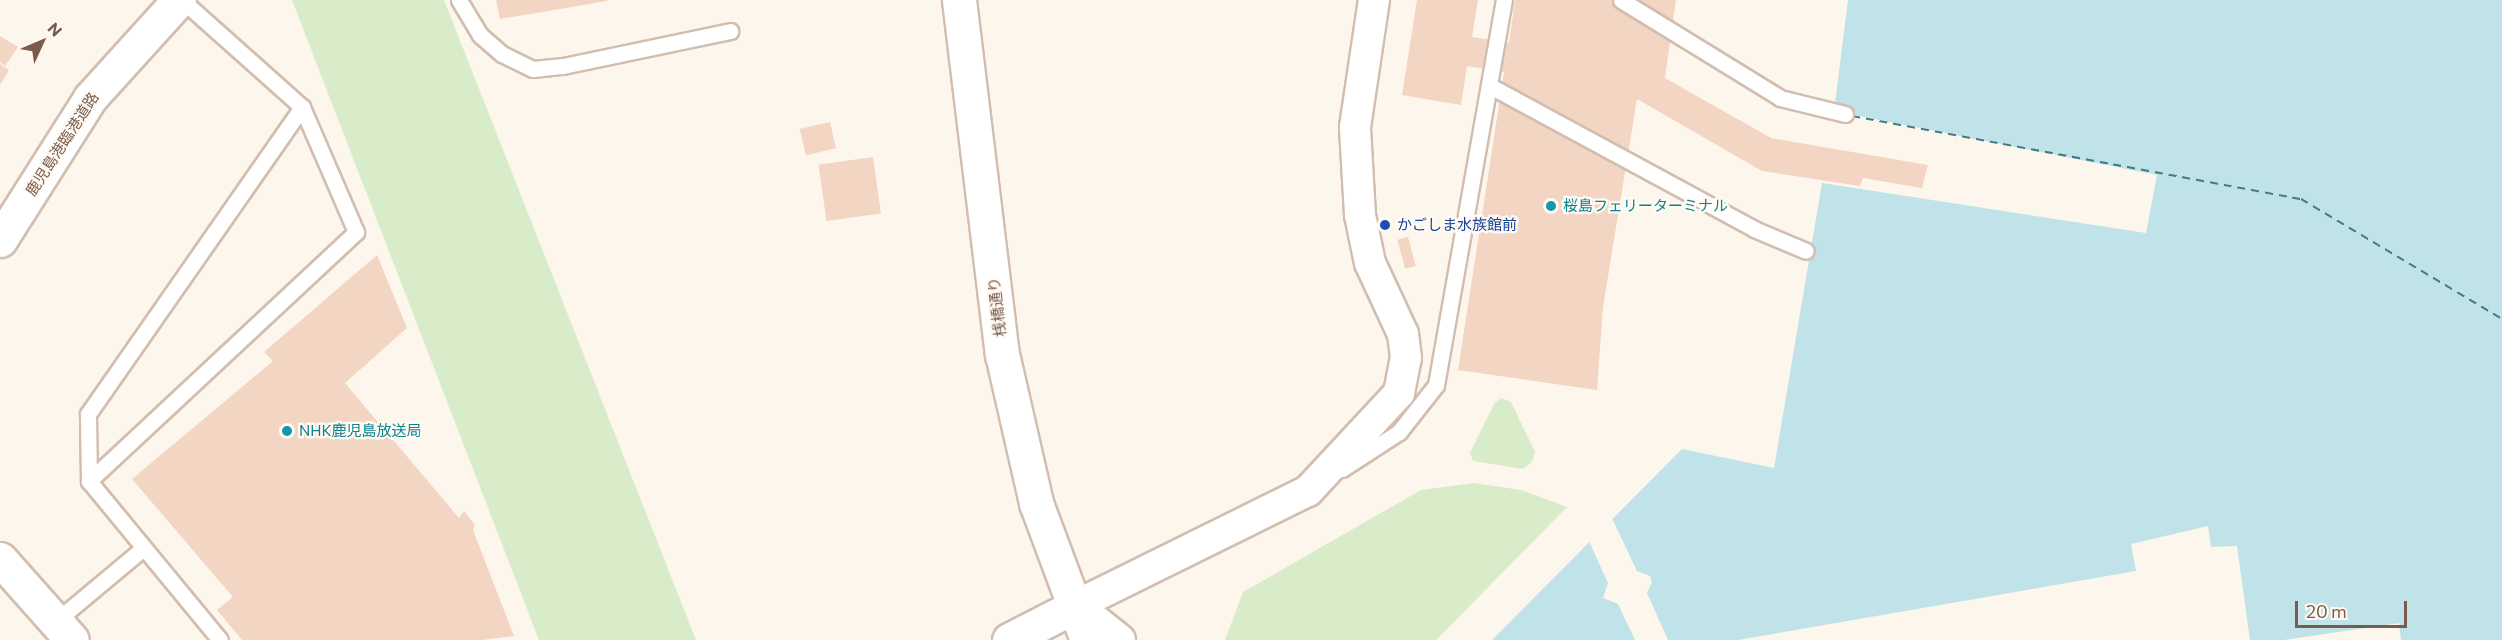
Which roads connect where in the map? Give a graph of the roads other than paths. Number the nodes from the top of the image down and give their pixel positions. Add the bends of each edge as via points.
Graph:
1 (181, 0) edge
2 (459, 0) edge
3 (959, 0) edge
4 (1374, 0) edge
5 (1504, 0) edge
6 (1621, 0) edge
7 (730, 31) dead end
8 (1490, 86) junction
9 (302, 107) junction
10 (1845, 114) dead end
11 (0, 240) edge
12 (1806, 251) dead end
13 (89, 481) junction
14 (1308, 491) junction
15 (142, 549) junction
16 (0, 559) edge
17 (1075, 606) junction
18 (64, 631) edge
19 (220, 640) edge
20 (1009, 640) edge
21 (1087, 640) edge
22 (1118, 640) edge

1 - 9 lane
1 - 11 street, 鹿児島港臨港道路 via 90,98
2 - 7 lane via 480,35 502,54 533,69
3 - 17 street, 桟橋通り via 1002,354 1036,503
4 - 14 street via 1355,127 1360,215 1370,263 1403,334 1406,358 1399,393
5 - 8 lane
6 - 10 lane via 1780,98
8 - 12 lane via 1754,229
8 - 14 lane via 1436,385 1399,432
9 - 13 lane via 88,414
9 - 13 lane via 356,232
13 - 15 lane
14 - 17 street
15 - 18 lane
15 - 19 lane
16 - 18 street
17 - 20 street
17 - 21 street, 桟橋通り
17 - 22 street

